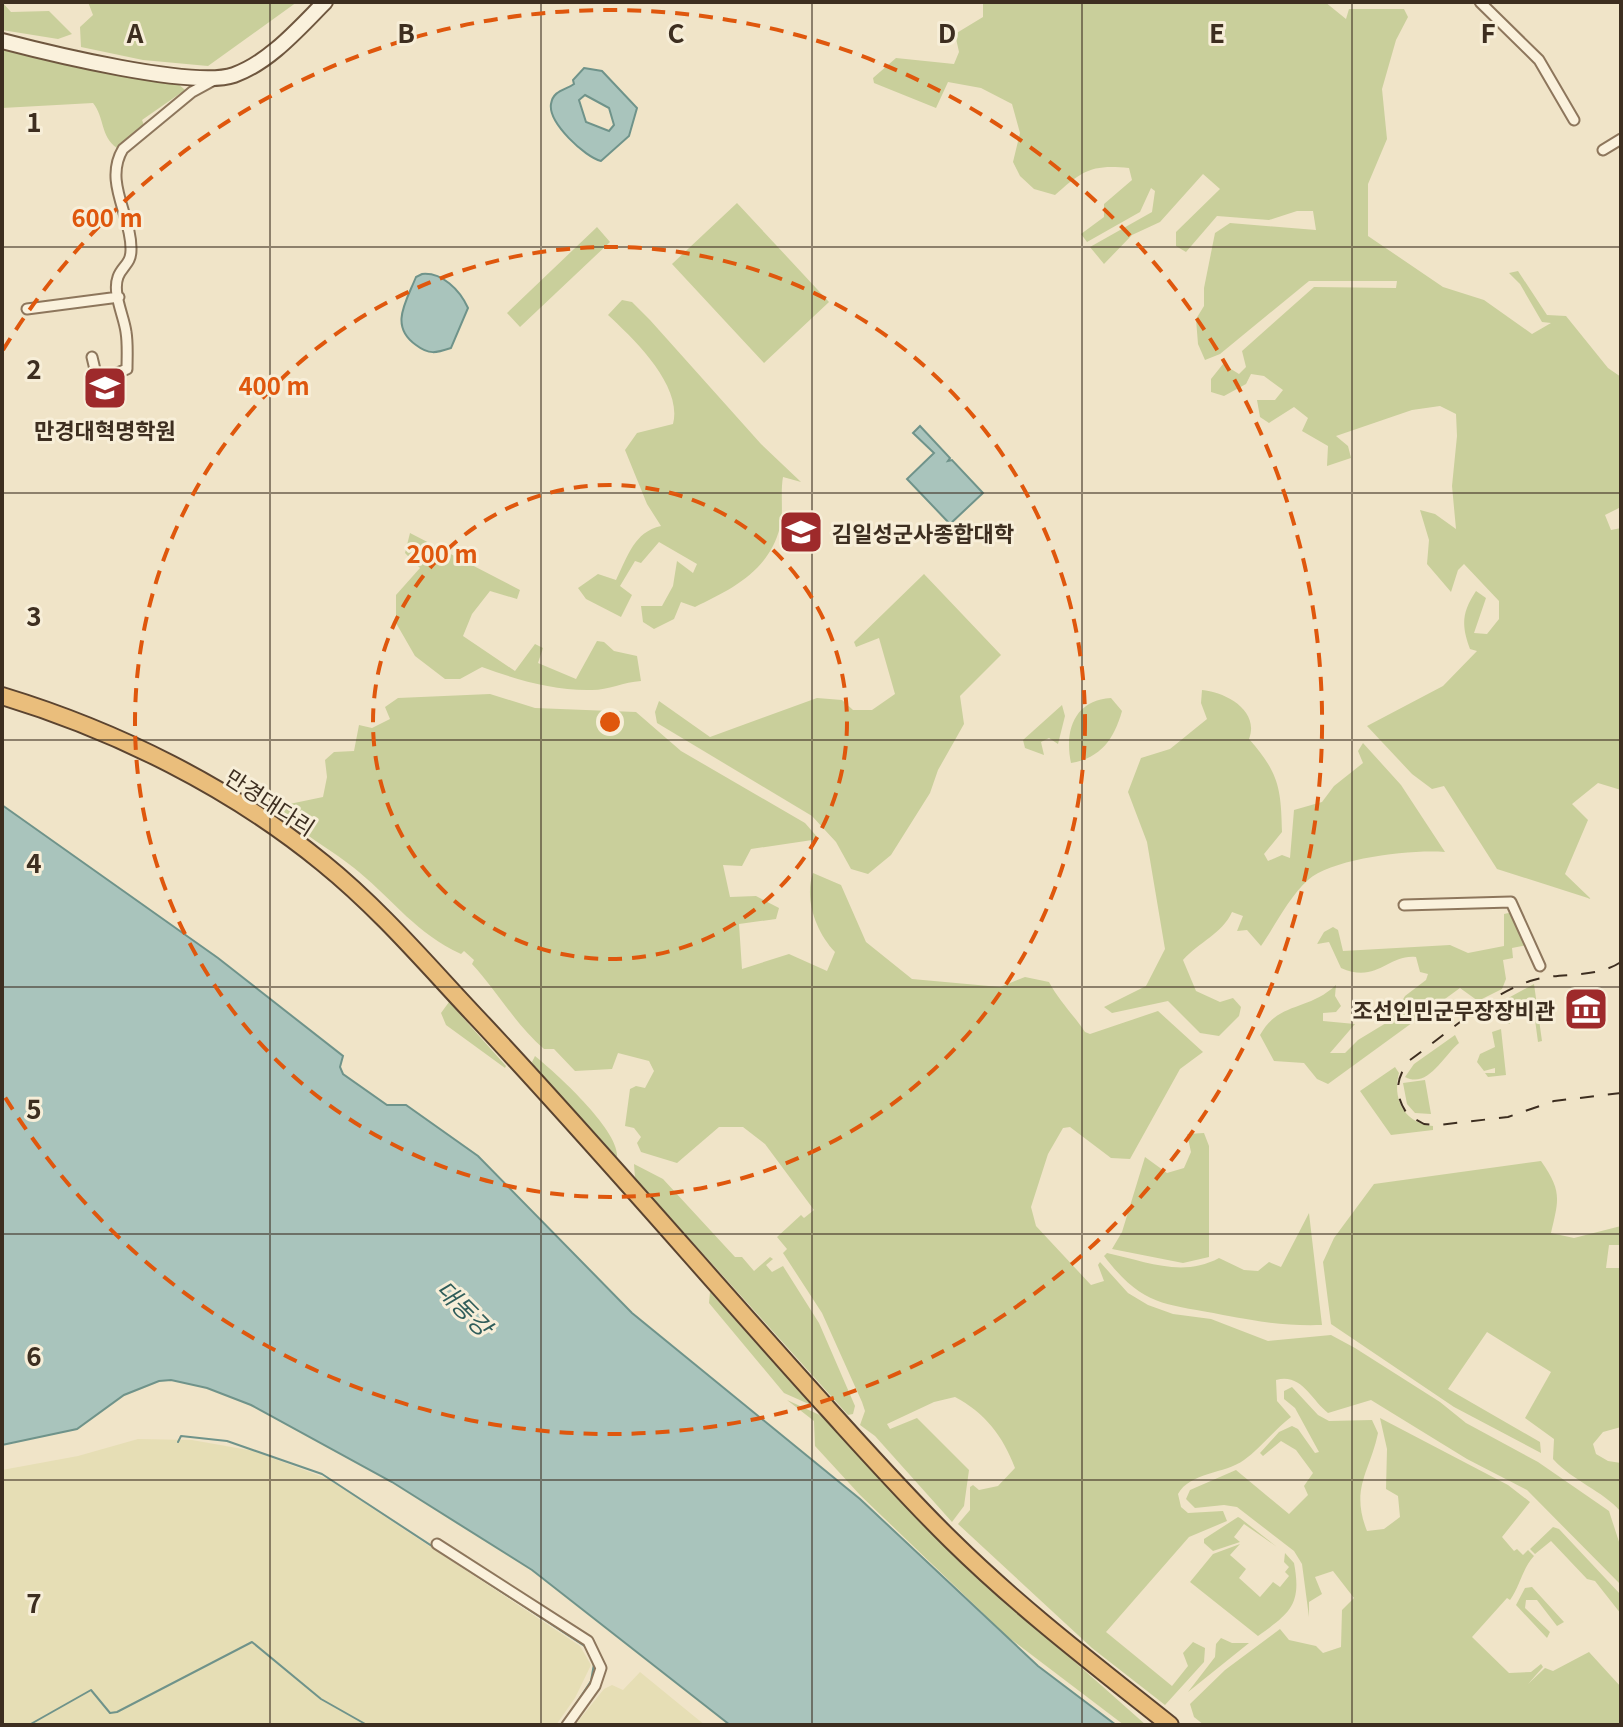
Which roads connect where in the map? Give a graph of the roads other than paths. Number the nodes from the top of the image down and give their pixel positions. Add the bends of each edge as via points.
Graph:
1 (325, 2) edge
2 (1480, 2) edge
3 (2, 41) edge
4 (214, 80) junction
5 (1574, 120) dead end
6 (1621, 139) edge
7 (1603, 150) dead end
8 (119, 297) junction
9 (27, 309) dead end
10 (92, 357) dead end
11 (2, 696) edge
12 (1404, 905) dead end
13 (1540, 966) dead end
14 (437, 1544) dead end
15 (567, 1725) edge
16 (1170, 1725) edge

1 - 4 main road via 276,50 248,69
2 - 5 street via 1539,60
3 - 4 main road via 60,56
4 - 8 street via 123,149 115,162 131,248 129,263 118,277
6 - 7 street
8 - 9 street
8 - 10 street via 127,369 97,378
11 - 16 highway, 만경대다리 via 69,718 154,756 321,861 392,925 590,1138 954,1542
12 - 13 street via 1511,902
14 - 15 street via 588,1641 601,1668 595,1686

